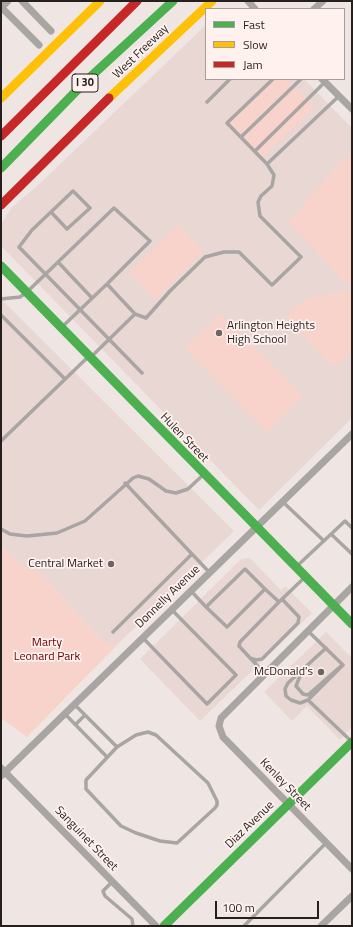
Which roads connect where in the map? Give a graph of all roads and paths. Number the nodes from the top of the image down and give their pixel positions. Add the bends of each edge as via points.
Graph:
1 (8, 1) edge
2 (22, 1) edge
3 (100, 1) edge
4 (137, 1) edge
5 (173, 1) edge
6 (212, 1) edge
7 (323, 1) edge
8 (1, 7) edge
9 (315, 8) edge
10 (51, 31) dead end
11 (39, 45) dead end
12 (229, 80) edge
13 (272, 80) edge
14 (300, 80) edge
15 (324, 80) edge
16 (339, 96) junction
17 (1, 98) edge
18 (207, 102) dead end
19 (352, 109) edge
20 (1, 136) edge
21 (241, 138) junction
22 (255, 151) junction
23 (268, 164) junction
24 (1, 168) edge
25 (2, 205) edge
26 (51, 212) junction
27 (1, 259) edge
28 (58, 262) junction
29 (2, 268) edge
30 (45, 275) junction
31 (107, 284) junction
32 (27, 292) junction
33 (92, 298) junction
34 (1, 299) edge
35 (80, 310) junction
36 (135, 314) junction
37 (1, 315) edge
38 (61, 327) junction
39 (109, 340) junction
40 (90, 357) junction
41 (142, 374) dead end
42 (65, 379) junction
43 (352, 434) edge
44 (1, 441) edge
45 (204, 475) junction
46 (125, 483) junction
47 (283, 502) junction
48 (255, 527) junction
49 (352, 528) edge
50 (1, 529) edge
51 (331, 534) junction
52 (324, 541) junction
53 (192, 554) junction
54 (352, 554) edge
55 (296, 568) junction
56 (209, 572) junction
57 (305, 577) junction
58 (352, 587) edge
59 (265, 589) junction
60 (190, 590) junction
61 (281, 601) junction
62 (333, 606) junction
63 (206, 607) junction
64 (171, 609) junction
65 (352, 624) edge
66 (308, 631) junction
67 (112, 632) dead end
68 (142, 637) junction
69 (326, 648) junction
70 (249, 657) junction
71 (343, 665) junction
72 (302, 670) junction
73 (265, 674) junction
74 (308, 700) junction
75 (74, 704) junction
76 (65, 713) junction
77 (85, 715) junction
78 (76, 724) junction
79 (352, 742) edge
80 (117, 747) junction
81 (108, 757) junction
82 (2, 772) edge
83 (288, 804) junction
84 (326, 843) junction
85 (352, 869) edge
86 (112, 881) junction
87 (352, 896) edge
88 (133, 926) edge
89 (156, 926) edge
90 (164, 926) edge
91 (244, 926) edge
92 (321, 926) edge

1 - 8 street
2 - 10 street
3 - 17 main road
4 - 20 main road, I 30
5 - 24 main road, West Freeway / I 30 via 87,80
6 - 25 main road, West Freeway via 106,101
7 - 9 street
8 - 11 street
12 - 18 lane
13 - 21 lane via 228,123
14 - 21 lane
15 - 16 street
15 - 22 lane
16 - 19 street
16 - 23 lane
21 - 22 lane
22 - 23 lane
23 - 36 lane via 274,175 272,186 258,202 260,216 301,257 272,285 239,252 224,252 205,257 146,318
26 - 26 lane via 73,191 90,208 67,229
26 - 30 lane via 18,247
27 - 29 main road
28 - 30 lane
28 - 31 lane via 114,208 150,241
28 - 33 lane
29 - 32 main road, Hulen Street
30 - 32 lane
30 - 35 lane
31 - 33 lane
31 - 36 lane
32 - 34 lane via 20,297
32 - 38 main road, Hulen Street
33 - 35 lane
35 - 38 lane
35 - 39 lane
36 - 39 lane
37 - 42 lane
38 - 40 main road, Hulen Street
39 - 40 lane
39 - 41 lane
40 - 42 lane
40 - 45 main road, Hulen Street
42 - 44 lane
43 - 47 street, Donnelly Avenue
45 - 46 lane via 180,493 166,491 152,480 141,476
45 - 48 main road, Hulen Street
46 - 50 lane via 85,521 61,532 27,536 10,534
46 - 53 lane
47 - 48 street, Donnelly Avenue
47 - 52 lane
48 - 55 main road, Hulen Street
48 - 56 street, Donnelly Avenue
49 - 51 lane via 345,521
51 - 52 lane
51 - 54 lane
52 - 55 lane
53 - 56 lane
53 - 67 lane
55 - 57 main road, Hulen Street
56 - 60 street, Donnelly Avenue
57 - 61 lane
57 - 62 main road, Hulen Street
58 - 62 street
59 - 61 lane
59 - 63 lane via 245,569
59 - 63 lane via 227,627
60 - 63 lane
60 - 64 street, Donnelly Avenue
61 - 70 lane via 240,642 239,646
61 - 70 lane via 299,617 298,623 262,659
62 - 65 main road, Hulen Street
62 - 66 street
64 - 68 street, Donnelly Avenue
64 - 68 lane via 236,675 208,704
66 - 69 lane
66 - 73 street
68 - 75 street, Donnelly Avenue
69 - 71 lane
69 - 72 lane
70 - 73 lane
71 - 72 lane via 308,695 303,694 296,686
71 - 74 lane
72 - 74 lane via 288,683 285,689 286,696 300,703
73 - 83 street, Kenley Street via 221,718 219,726 223,737
74 - 79 lane
75 - 76 street, Donnelly Avenue
75 - 77 lane
76 - 78 lane
76 - 82 street, Donnelly Avenue
77 - 78 lane
77 - 80 lane
78 - 81 lane
79 - 83 main road, Diaz Avenue
80 - 81 lane
80 - 81 lane via 142,733 153,733 208,783 218,805 177,843 160,841 136,833 121,826 86,789 86,780
82 - 86 street, Sanguinet Street
83 - 84 street, Kenley Street
83 - 90 main road, Diaz Avenue
84 - 85 street, Kenley Street
84 - 91 lane
86 - 88 lane via 103,891 105,896 132,919
86 - 89 street, Sanguinet Street
87 - 92 street

